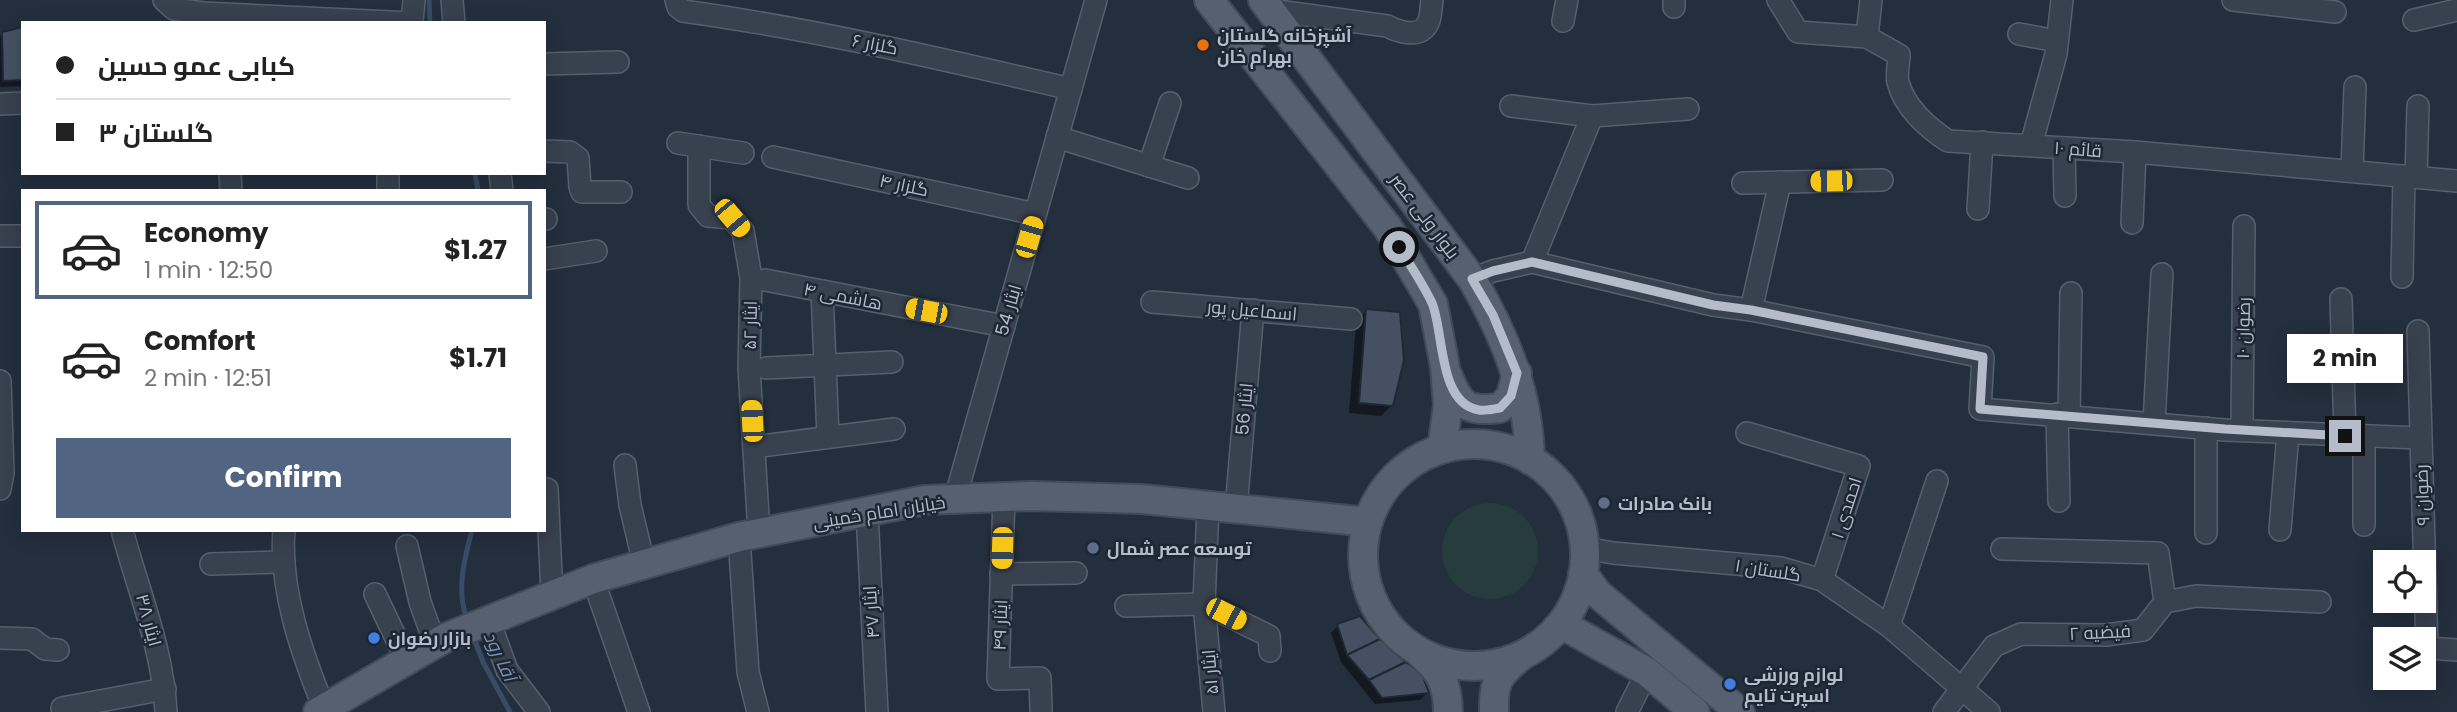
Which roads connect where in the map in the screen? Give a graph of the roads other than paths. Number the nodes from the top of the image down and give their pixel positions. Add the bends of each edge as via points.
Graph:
1 (163, 0) edge
2 (414, 0) edge
3 (452, 0) edge
4 (1096, 0) edge
5 (1209, 0) edge
6 (1432, 0) edge
7 (1778, 0) edge
8 (1871, 0) edge
9 (2062, 0) edge
10 (2232, 0) edge
11 (677, 4) edge
12 (1267, 5) edge
13 (2457, 9) edge
14 (2335, 12) dead end
15 (2414, 20) dead end
16 (370, 21) edge
17 (412, 21) edge
18 (454, 21) edge
19 (2019, 34) dead end
20 (1867, 37) junction
21 (2057, 41) junction
22 (618, 62) dead end
23 (546, 64) edge
24 (2355, 87) dead end
25 (1071, 89) junction
26 (21, 103) edge
27 (1170, 103) dead end
28 (0, 104) edge
29 (1511, 106) dead end
30 (2418, 106) dead end
31 (1688, 109) dead end
32 (1592, 116) junction
33 (1058, 136) junction
34 (1982, 142) junction
35 (2031, 145) junction
36 (2064, 148) junction
37 (546, 151) edge
38 (2135, 152) junction
39 (743, 153) dead end
40 (774, 157) dead end
41 (1149, 166) junction
42 (2352, 171) junction
43 (2410, 176) junction
44 (1188, 178) dead end
45 (1882, 180) dead end
46 (2457, 181) edge
47 (1780, 182) junction
48 (1743, 183) dead end
49 (621, 192) dead end
50 (2065, 196) dead end
51 (1978, 209) dead end
52 (1035, 214) junction
53 (2132, 223) dead end
54 (2245, 226) dead end
55 (0, 236) edge
56 (21, 236) edge
57 (596, 251) dead end
58 (546, 259) edge
59 (1532, 262) junction
60 (2162, 274) dead end
61 (2402, 277) dead end
62 (1472, 279) junction
63 (765, 281) dead end
64 (822, 292) junction
65 (2071, 293) dead end
66 (2342, 299) dead end
67 (1152, 302) dead end
68 (1253, 310) junction
69 (1751, 310) junction
70 (1351, 318) dead end
71 (1004, 326) junction
72 (2418, 331) dead end
73 (892, 362) dead end
74 (824, 365) junction
75 (1445, 367) junction
76 (766, 368) dead end
77 (1517, 373) junction
78 (0, 381) edge
79 (2063, 415) junction
80 (2154, 423) junction
81 (2206, 428) junction
82 (894, 429) dead end
83 (2242, 430) junction
84 (1747, 433) dead end
85 (2288, 433) junction
86 (2355, 436) junction
87 (828, 437) junction
88 (2420, 438) junction
89 (754, 447) junction
90 (1442, 449) junction
91 (1530, 460) junction
92 (625, 465) dead end
93 (1937, 481) dead end
94 (0, 489) edge
95 (547, 489) dead end
96 (1004, 497) junction
97 (955, 499) junction
98 (2059, 501) dead end
99 (1222, 507) junction
100 (867, 512) junction
101 (1368, 522) junction
102 (2364, 525) dead end
103 (2280, 530) dead end
104 (123, 532) edge
105 (284, 532) edge
106 (2206, 533) dead end
107 (749, 535) junction
108 (407, 545) dead end
109 (2002, 549) dead end
110 (1584, 561) junction
111 (284, 562) junction
112 (211, 564) dead end
113 (644, 564) junction
114 (1076, 573) dead end
115 (1002, 574) junction
116 (593, 579) junction
117 (1822, 580) junction
118 (374, 594) dead end
119 (552, 595) junction
120 (2165, 602) junction
121 (2319, 602) dead end
122 (1204, 604) junction
123 (1126, 606) dead end
124 (489, 621) junction
125 (1889, 626) junction
126 (1558, 627) junction
127 (0, 638) edge
128 (440, 641) junction
129 (1417, 649) junction
130 (58, 650) dead end
131 (2457, 650) edge
132 (1270, 651) dead end
133 (1523, 654) junction
134 (407, 661) junction
135 (1647, 672) junction
136 (1962, 687) junction
137 (165, 689) junction
138 (337, 707) edge
139 (62, 708) dead end
140 (1041, 709) dead end
141 (166, 712) edge
142 (539, 712) edge
143 (639, 712) edge
144 (758, 712) edge
145 (877, 712) edge
146 (1214, 712) edge
147 (1448, 712) edge
148 (1494, 712) edge
149 (1627, 712) edge
150 (1695, 712) edge
151 (1740, 712) edge
152 (1944, 712) edge
153 (1989, 712) edge

1 - 16 street via 174,9 204,13
2 - 17 street
3 - 18 street
4 - 25 street, ایثار 54
5 - 75 main road, بلوار ولی عصر via 1388,228 1433,304
6 - 12 street via 1422,30 1401,33 1387,26
7 - 20 street, قائم ۱۰ via 1798,32
8 - 20 street
9 - 21 street
10 - 14 street
11 - 25 street, گلزار ۶ via 683,12 769,23
12 - 62 main road, بلوار ولی عصر
13 - 15 street
19 - 21 street
20 - 34 street, قائم ۱۰ via 1899,55 1898,82 1928,128 1948,141
21 - 35 street
22 - 23 street
24 - 42 street
25 - 33 street, ایثار 54
26 - 28 street
27 - 41 street
29 - 32 street
30 - 43 street
31 - 32 street
32 - 59 street
33 - 41 street
33 - 52 street, ایثار 54
34 - 35 street, قائم ۱۰
34 - 51 street
35 - 36 street, قائم ۱۰
36 - 38 street, قائم ۱۰
36 - 50 street
37 - 49 street via 570,152 579,159 582,192
38 - 42 street, قائم ۱۰
38 - 53 street
39 - 89 street, ایثار ۵۲ via 689,145 699,205 708,216 732,218 743,231 751,278 749,369
40 - 52 street, گلزار ۴
41 - 44 street
42 - 43 street, قائم ۱۰
43 - 46 street, قائم ۱۰
43 - 61 street
45 - 47 street
47 - 48 street
47 - 69 street
52 - 71 street, ایثار 54
54 - 83 street, رضوان ۱۰
55 - 56 street
57 - 58 street
59 - 62 street
59 - 69 street
60 - 80 street
62 - 77 main road, بلوار ولی عصر
63 - 64 street, هاشمی ۴
64 - 71 street, هاشمی ۴
64 - 74 street
65 - 79 street
66 - 86 street
67 - 68 street, اسماعیل پور
68 - 70 street, اسماعیل پور
68 - 99 street, ایثار 56
69 - 79 street via 1983,357 1980,409
71 - 97 street, ایثار 54
72 - 88 street
73 - 74 street
74 - 76 street
74 - 87 street
75 - 77 main road via 1464,405 1479,411 1500,408 1511,396
75 - 90 main road, بلوار ولی عصر via 1448,405
77 - 91 main road, بلوار ولی عصر via 1528,422
78 - 94 street
79 - 80 street
79 - 98 street
80 - 81 street
81 - 83 street
81 - 106 street
82 - 87 street
83 - 85 street
84 - 117 street, احمدی ۱ via 1859,466
85 - 86 street
85 - 103 street
86 - 88 street
86 - 102 street
87 - 89 street
88 - 131 street, رضوان ۹ via 2427,648
89 - 107 street, ایثار ۵۲
90 - 91 main road via 1485,445
90 - 101 main road via 1401,472 1378,499
91 - 110 main road via 1552,476 1570,500 1582,528
92 - 113 street
93 - 125 street
95 - 119 street
96 - 97 main road, خیابان امام خمینی
96 - 99 main road, خیابان امام خمینی via 1142,499
96 - 115 street, ایثار ۴۹
97 - 100 main road, خیابان امام خمینی
99 - 101 main road, خیابان امام خمینی
99 - 122 street, ایثار ۵۱
100 - 107 main road, خیابان امام خمینی
100 - 145 street, ایثار ۴۷
101 - 129 main road via 1363,557 1371,596 1386,622
104 - 137 street, ایثار ۳۸
105 - 111 street
107 - 113 main road, خیابان امام خمینی
107 - 144 street, ایثار ۵۲ via 748,672
108 - 128 street via 420,602
109 - 120 street via 2158,552
110 - 117 street, گلستان ۱ via 1613,553 1782,568
110 - 126 main road via 1575,601
110 - 151 main road via 1598,594
111 - 112 street
111 - 138 street via 286,591 312,677
113 - 116 main road, خیابان امام خمینی
114 - 115 street
115 - 140 street, ایثار ۴۹ via 998,679 1040,678
116 - 119 main road, خیابان امام خمینی
116 - 143 street
117 - 125 street, گلستان ۱
118 - 134 street
119 - 124 main road, خیابان امام خمینی
120 - 121 street via 2196,596
120 - 136 street, فیضیه ۲ via 2143,630 2106,635 2021,634 1994,646
122 - 123 street
122 - 132 street via 1269,636
122 - 146 street, ایثار ۵۱
124 - 128 main road, خیابان امام خمینی
124 - 142 street via 508,670
125 - 136 street, گلستان ۱
126 - 133 main road
126 - 135 main road via 1570,629
127 - 130 street via 32,639 45,649
128 - 134 main road
129 - 133 main road via 1464,665 1495,663
129 - 147 main road via 1443,678
133 - 148 main road via 1497,680
134 - 138 main road
135 - 149 street
135 - 150 main road
136 - 152 street, فیضیه ۲
136 - 153 street, گلستان ۱
137 - 139 street
137 - 141 street, ایثار ۳۸

